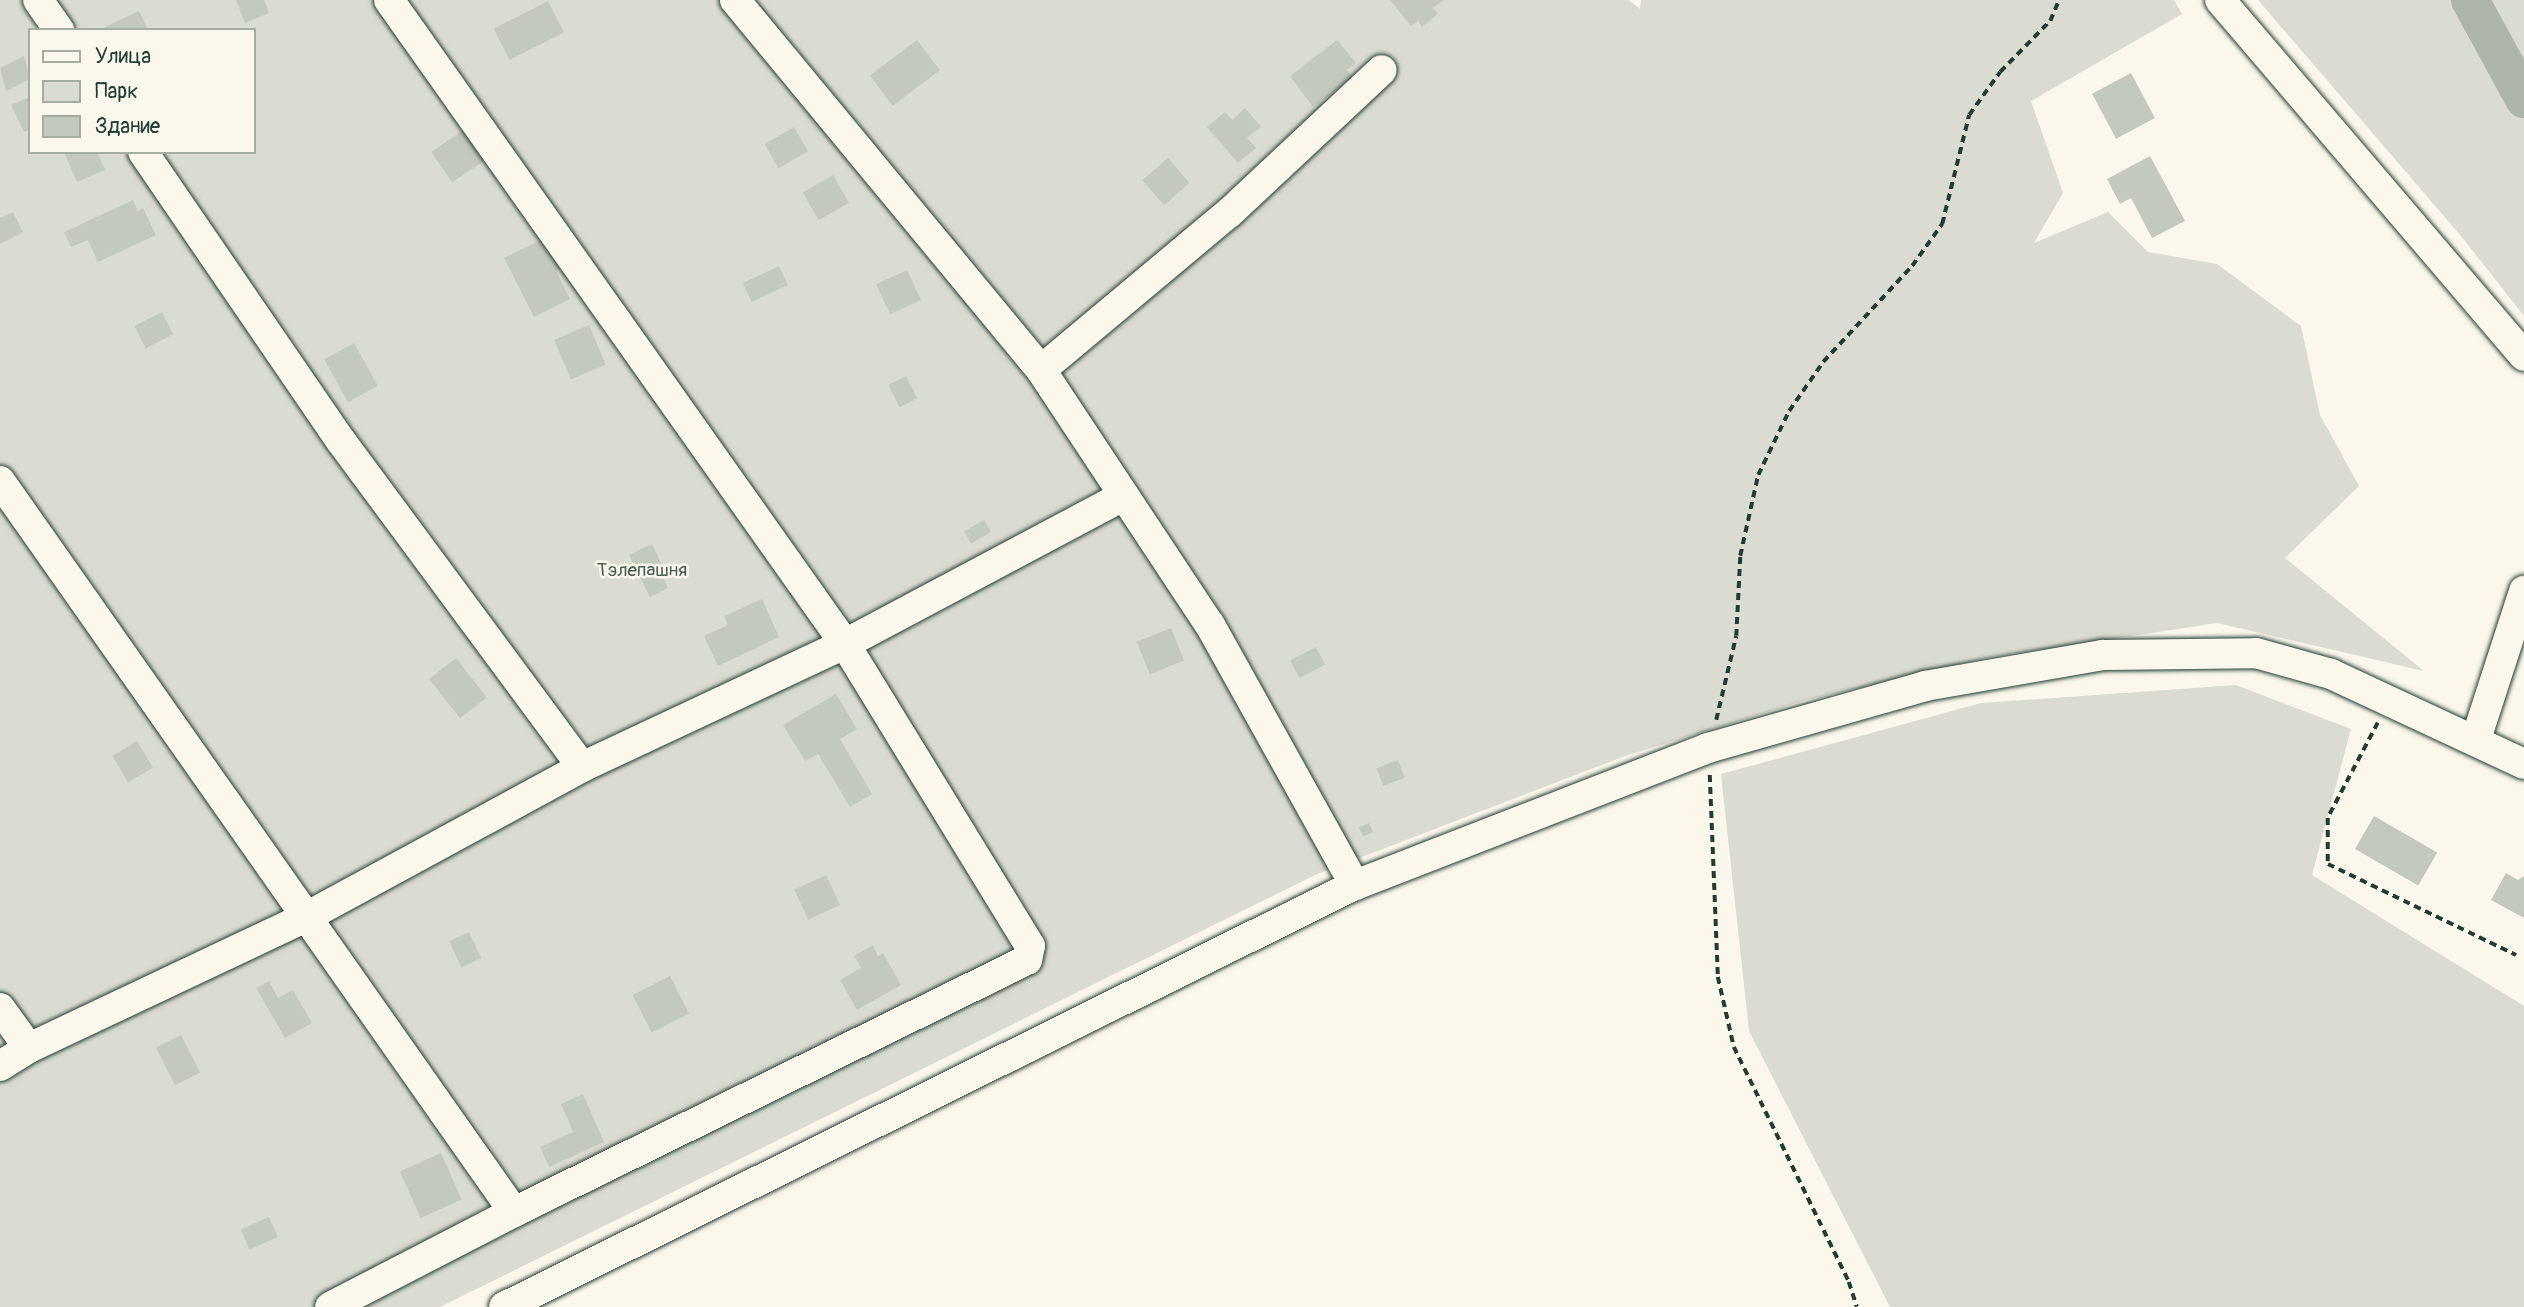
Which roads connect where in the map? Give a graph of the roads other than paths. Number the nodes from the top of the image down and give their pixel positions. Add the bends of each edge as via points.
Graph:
1 (38, 0) edge
2 (389, 0) edge
3 (735, 0) edge
4 (2220, 0) edge
5 (58, 28) edge
6 (1381, 70) dead end
7 (144, 154) edge
8 (2524, 355) edge
9 (1041, 370) junction
10 (0, 481) edge
11 (1122, 497) junction
12 (2524, 591) edge
13 (845, 644) junction
14 (2476, 739) junction
15 (2524, 764) edge
16 (582, 766) junction
17 (1355, 885) junction
18 (308, 916) junction
19 (0, 1008) edge
20 (29, 1048) junction
21 (0, 1066) edge
22 (514, 1212) junction
23 (330, 1307) edge
24 (504, 1307) edge

1 - 5 street
2 - 13 street
3 - 9 street
4 - 8 street
6 - 9 street via 1229,213
7 - 16 street via 341,441
9 - 11 street
10 - 18 street
11 - 13 street
11 - 17 street via 1210,625
12 - 14 street
13 - 16 street
13 - 22 street via 1022,929 1030,946 1027,960
14 - 15 street
14 - 17 street via 2330,674 2256,653 2103,654 1926,686 1709,748
16 - 18 street
17 - 24 street
18 - 20 street
18 - 22 street
19 - 20 street
20 - 21 street
22 - 23 street

